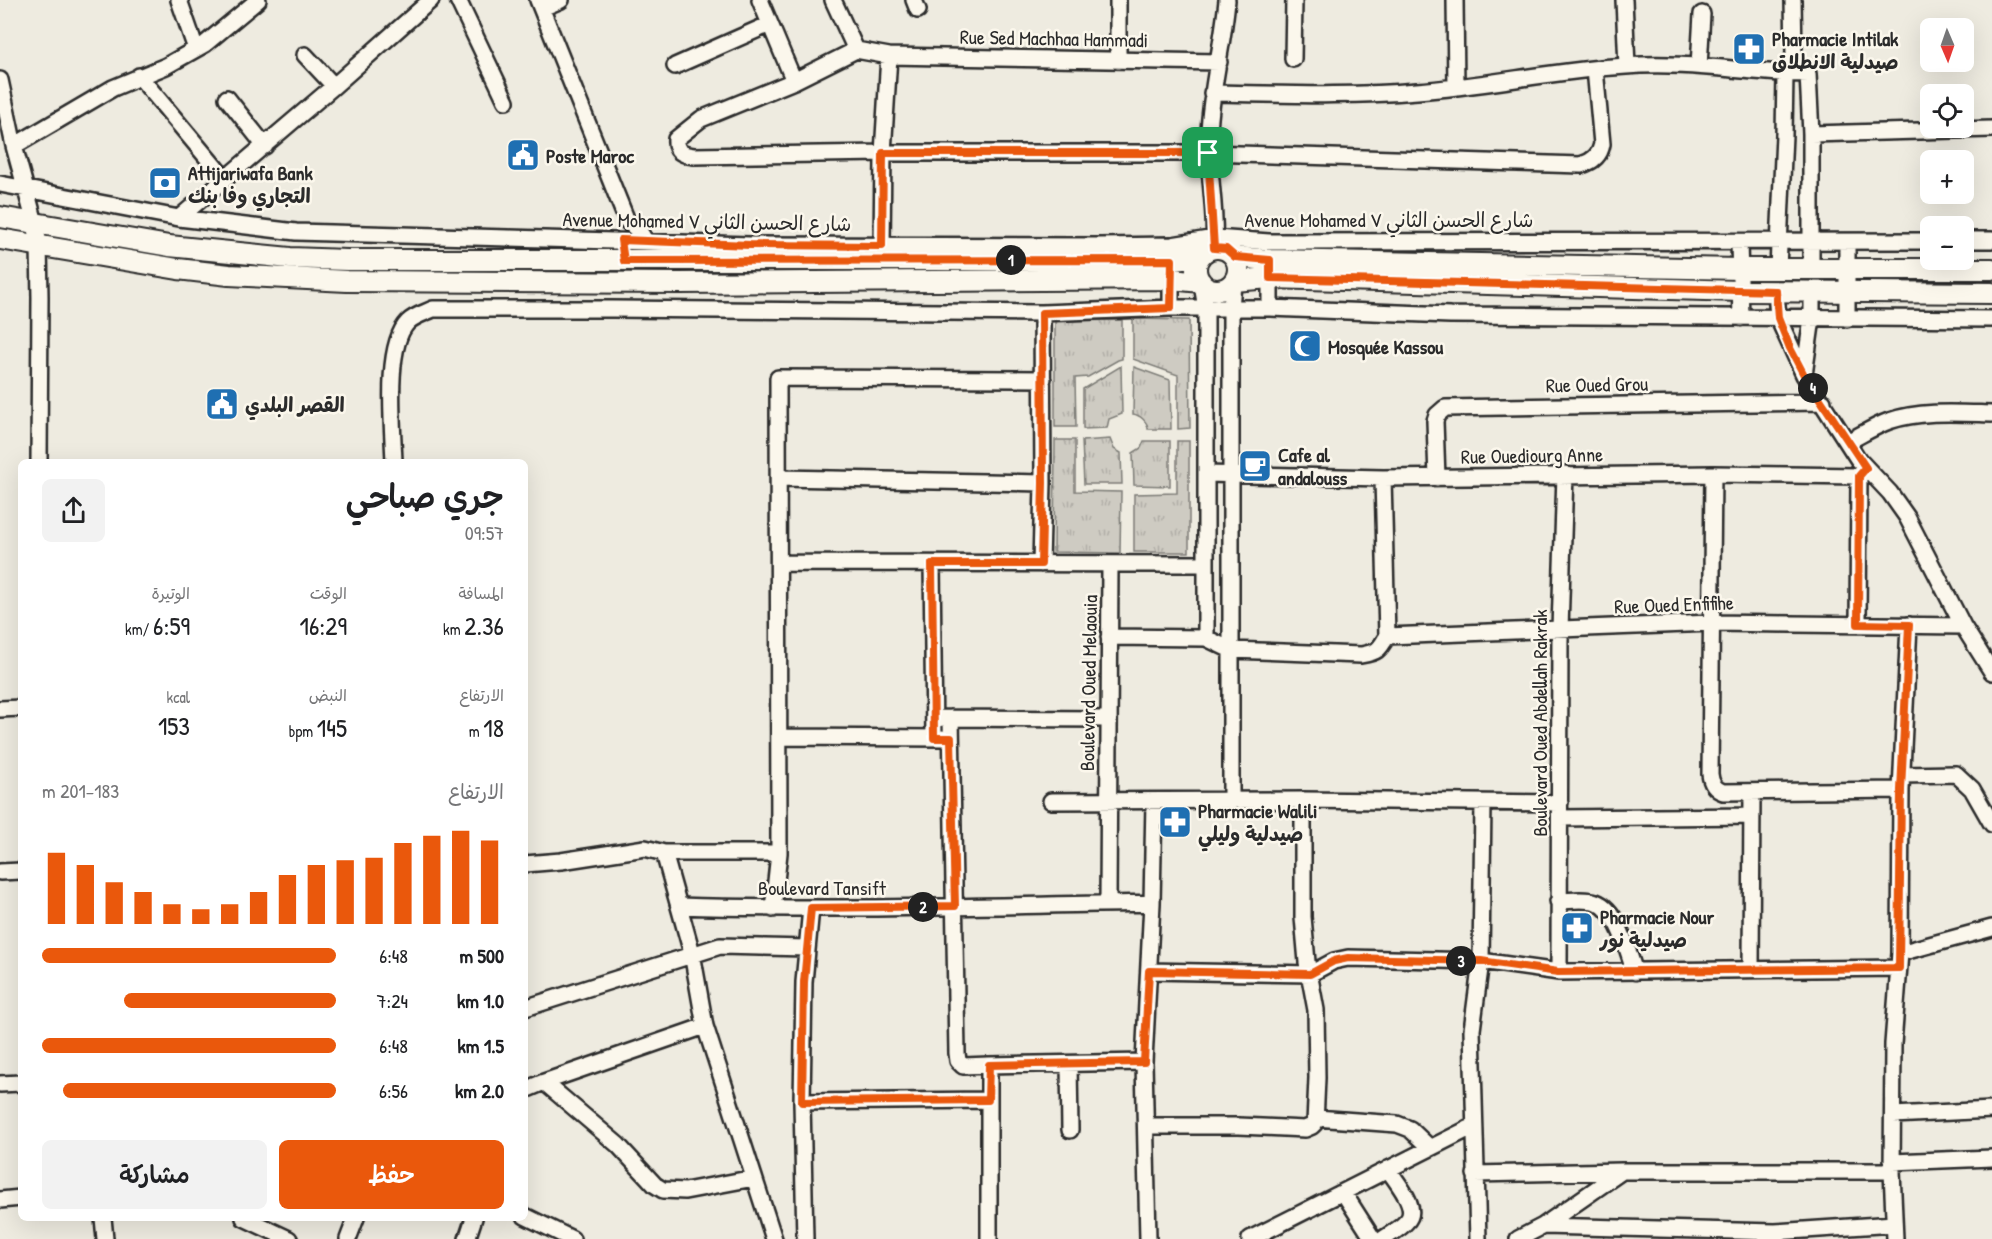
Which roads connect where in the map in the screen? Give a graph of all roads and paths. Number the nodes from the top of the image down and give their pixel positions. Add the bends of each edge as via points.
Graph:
1 (179, 0) edge
2 (258, 0) edge
3 (431, 0) edge
4 (458, 0) edge
5 (561, 0) edge
6 (759, 0) edge
7 (833, 0) edge
8 (1118, 0) edge
9 (1227, 0) edge
10 (1294, 0) edge
11 (1455, 0) edge
12 (1624, 0) edge
13 (1793, 0) edge
14 (540, 4) edge
15 (1702, 14) dead end
16 (770, 24) junction
17 (196, 48) junction
18 (856, 50) junction
19 (305, 55) dead end
20 (1794, 55) junction
21 (889, 56) junction
22 (1293, 58) dead end
23 (1118, 61) junction
24 (1219, 62) junction
25 (675, 66) dead end
26 (1627, 66) junction
27 (1699, 66) junction
28 (1595, 69) junction
29 (1785, 74) junction
30 (1808, 74) junction
31 (139, 76) junction
32 (0, 80) edge
33 (794, 81) junction
34 (334, 86) junction
35 (1456, 87) junction
36 (1212, 93) junction
37 (227, 98) dead end
38 (507, 100) dead end
39 (1992, 129) edge
40 (1811, 134) junction
41 (14, 146) junction
42 (265, 146) junction
43 (883, 153) junction
44 (1208, 153) junction
45 (225, 179) junction
46 (0, 184) edge
47 (25, 188) junction
48 (0, 217) edge
49 (179, 218) junction
50 (627, 221) junction
51 (35, 223) junction
52 (0, 239) edge
53 (621, 240) junction
54 (1974, 240) edge
55 (1992, 240) edge
56 (1779, 241) junction
57 (1920, 241) edge
58 (1739, 242) junction
59 (1811, 242) junction
60 (1847, 242) junction
61 (39, 245) junction
62 (882, 246) junction
63 (1210, 247) junction
64 (650, 251) junction
65 (1235, 257) junction
66 (1269, 260) junction
67 (624, 261) junction
68 (1172, 261) junction
69 (1778, 268) junction
70 (1811, 268) junction
71 (1740, 269) junction
72 (1992, 269) edge
73 (1846, 270) junction
74 (612, 282) junction
75 (1234, 282) junction
76 (648, 283) junction
77 (1201, 283) junction
78 (1741, 291) junction
79 (1776, 291) junction
80 (1812, 292) junction
81 (1846, 292) junction
82 (1992, 292) edge
83 (1171, 308) junction
84 (1270, 308) junction
85 (612, 309) junction
86 (649, 309) junction
87 (1206, 309) junction
88 (1231, 309) junction
89 (1042, 313) junction
90 (1741, 318) junction
91 (1778, 318) junction
92 (1812, 318) junction
93 (1847, 319) junction
94 (1992, 320) edge
95 (1804, 375) junction
96 (1043, 379) junction
97 (1823, 402) junction
98 (1992, 414) edge
99 (1847, 442) junction
100 (39, 459) edge
101 (394, 459) edge
102 (1863, 472) junction
103 (1206, 474) junction
104 (1564, 474) junction
105 (1713, 474) junction
106 (1232, 476) junction
107 (780, 478) junction
108 (1383, 478) junction
109 (1437, 478) junction
110 (1043, 483) junction
111 (779, 563) junction
112 (932, 564) junction
113 (1041, 564) junction
114 (1206, 564) junction
115 (1110, 566) junction
116 (1712, 623) junction
117 (1858, 624) junction
118 (1909, 625) junction
119 (1964, 626) junction
120 (1560, 629) junction
121 (1387, 636) junction
122 (1109, 637) junction
123 (1206, 638) junction
124 (1231, 650) junction
125 (1992, 672) edge
126 (18, 708) edge
127 (0, 709) edge
128 (934, 718) junction
129 (951, 718) junction
130 (1108, 719) junction
131 (779, 737) junction
132 (934, 738) junction
133 (951, 738) junction
134 (1901, 783) junction
135 (1752, 792) junction
136 (1303, 800) junction
137 (1051, 801) dead end
138 (1107, 801) junction
139 (1154, 801) junction
140 (1231, 801) junction
141 (1483, 803) junction
142 (1560, 810) junction
143 (1752, 816) junction
144 (1992, 824) edge
145 (664, 853) junction
146 (779, 853) junction
147 (528, 864) edge
148 (18, 871) edge
149 (0, 872) edge
150 (1558, 902) junction
151 (1152, 903) junction
152 (1108, 904) junction
153 (679, 906) junction
154 (955, 906) junction
155 (811, 908) junction
156 (772, 909) junction
157 (1992, 928) edge
158 (806, 948) junction
159 (692, 954) junction
160 (1900, 960) junction
161 (1481, 961) junction
162 (1751, 969) junction
163 (1149, 971) junction
164 (1558, 972) junction
165 (1635, 972) junction
166 (1310, 974) junction
167 (528, 1007) edge
168 (705, 1026) junction
169 (1144, 1062) junction
170 (1069, 1064) junction
171 (989, 1065) junction
172 (544, 1082) junction
173 (18, 1083) edge
174 (0, 1084) edge
175 (528, 1089) edge
176 (988, 1100) junction
177 (802, 1102) junction
178 (1992, 1110) edge
179 (1893, 1115) junction
180 (1316, 1118) junction
181 (1146, 1126) junction
182 (1474, 1126) junction
183 (1070, 1131) dead end
184 (1430, 1148) junction
185 (1992, 1158) edge
186 (1892, 1167) junction
187 (1388, 1169) junction
188 (1622, 1171) junction
189 (1475, 1174) junction
190 (754, 1178) junction
191 (1343, 1192) junction
192 (18, 1198) edge
193 (0, 1200) edge
194 (528, 1217) edge
195 (103, 1221) edge
196 (250, 1221) edge
197 (355, 1221) edge
198 (473, 1221) edge
199 (1543, 1226) junction
200 (1894, 1231) edge
201 (105, 1239) edge
202 (288, 1239) edge
203 (348, 1239) edge
204 (467, 1239) edge
205 (572, 1239) edge
206 (774, 1239) edge
207 (805, 1239) edge
208 (989, 1239) edge
209 (1149, 1239) edge
210 (1250, 1239) edge
211 (1373, 1239) edge
212 (1383, 1239) edge
213 (1478, 1239) edge
214 (1518, 1239) edge

1 - 17 street
2 - 17 street
3 - 34 street
4 - 38 street
5 - 14 street
6 - 16 street
7 - 18 street
8 - 23 street
9 - 24 street
10 - 22 street
11 - 35 street
12 - 26 street
13 - 20 street
14 - 50 street
15 - 27 street
16 - 25 street
16 - 33 street
17 - 31 street
18 - 21 street, Rue Sed Machhaa Hammadi
18 - 33 street
19 - 34 street
20 - 29 street
20 - 30 street
21 - 23 street, Rue Sed Machhaa Hammadi
21 - 43 street
23 - 24 street, Rue Sed Machhaa Hammadi
24 - 36 street
26 - 27 street
26 - 28 street
27 - 29 street
28 - 35 street
28 - 44 street via 1602,144 1598,156 1581,165
29 - 30 street
29 - 56 street
30 - 40 street
31 - 41 street
31 - 45 street
32 - 41 street
33 - 43 street via 701,119 675,139 675,146 686,156
34 - 42 street
35 - 36 street via 1362,95
36 - 44 street
37 - 42 street
39 - 40 street
40 - 59 street
41 - 47 street
42 - 45 street
43 - 44 street
43 - 62 street
44 - 63 street
45 - 49 street
46 - 47 street, Avenue Mohamed V شارع الحسن الثاني
47 - 49 street, Avenue Mohamed V شارع الحسن الثاني
47 - 51 street
48 - 51 main road
49 - 53 street, Avenue Mohamed V شارع الحسن الثاني via 296,232
50 - 53 street
50 - 64 street via 640,232
51 - 61 street
51 - 67 main road via 169,246 290,258
52 - 61 main road
53 - 64 street, Avenue Mohamed V شارع الحسن الثاني
53 - 67 street
54 - 55 street
56 - 58 street, Avenue Mohamed V شارع الحسن الثاني
56 - 59 street, Avenue Mohamed V شارع الحسن الثاني
56 - 69 street
57 - 60 street, Avenue Mohamed V شارع الحسن الثاني
58 - 66 street, Avenue Mohamed V شارع الحسن الثاني via 1598,240
58 - 71 street
59 - 60 street, Avenue Mohamed V شارع الحسن الثاني
59 - 70 street
60 - 73 street
61 - 74 main road via 178,269 287,279
61 - 100 street
62 - 64 street, Avenue Mohamed V شارع الحسن الثاني via 750,245
62 - 68 street, Avenue Mohamed V شارع الحسن الثاني
63 - 65 main road via 1226,249
63 - 66 street, Avenue Mohamed V شارع الحسن الثاني
63 - 68 main road
63 - 77 main road via 1196,269
64 - 67 main road
64 - 68 main road
65 - 66 main road
65 - 75 main road via 1239,269
66 - 71 main road
66 - 75 main road
66 - 78 main road
66 - 84 street
68 - 76 main road
68 - 77 main road
68 - 83 street
69 - 70 main road
69 - 71 main road
70 - 73 main road
71 - 78 street
72 - 73 main road
73 - 81 street
74 - 76 main road
74 - 85 street
75 - 77 main road via 1221,290
75 - 88 street
76 - 86 street
77 - 87 street
78 - 79 main road
78 - 90 street
79 - 80 main road
79 - 91 street
80 - 81 main road
80 - 92 street
81 - 82 main road
81 - 93 street
83 - 87 street
83 - 89 street
84 - 88 street
84 - 90 street via 1450,315
85 - 86 street
85 - 101 street via 433,309 409,321 397,342 392,382
86 - 89 street
87 - 88 street
87 - 103 street
88 - 106 street
89 - 96 street
90 - 91 street
91 - 92 street
91 - 95 street
92 - 93 street
92 - 95 street
93 - 94 street
95 - 97 street
96 - 107 street via 778,378
96 - 110 street
97 - 99 street
97 - 109 street, Rue Oued Grou via 1445,408 1435,422
98 - 99 street via 1903,417
99 - 102 street
102 - 105 street, Rue Ouediourg Anne
102 - 117 street
102 - 119 street via 1890,493 1907,517
103 - 106 street, Rue Ouediourg Anne
103 - 114 street
104 - 105 street, Rue Ouediourg Anne
104 - 109 street, Rue Ouediourg Anne
104 - 120 street, Boulevard Oued Abdellah Rakrak
105 - 116 street
106 - 108 street, Rue Ouediourg Anne
106 - 124 street
107 - 110 street
107 - 111 street
108 - 109 street, Rue Ouediourg Anne
108 - 121 street
110 - 113 street
111 - 112 street
111 - 131 street
112 - 113 street
112 - 128 street
113 - 115 street
114 - 115 street
114 - 123 street
115 - 122 street, Boulevard Oued Melaouia
116 - 117 street, Rue Oued Enfifihe
116 - 120 street, Rue Oued Enfifihe
116 - 135 street via 1711,778 1717,790
117 - 118 street, Rue Oued Enfifihe
118 - 119 street, Rue Oued Enfifihe
118 - 134 street
119 - 125 street
120 - 121 street, Rue Oued Enfifihe
120 - 142 street, Boulevard Oued Abdellah Rakrak
121 - 124 street via 1380,649 1361,655
122 - 123 street
122 - 130 street, Boulevard Oued Melaouia
123 - 124 street
124 - 140 street
126 - 127 street
128 - 129 street
128 - 132 street
129 - 130 street
129 - 133 street
130 - 138 street, Boulevard Oued Melaouia
131 - 132 street
131 - 146 street
132 - 133 street
133 - 154 street
134 - 135 street
134 - 144 street via 1956,774 1972,789
134 - 160 street
135 - 143 street
136 - 140 street
136 - 141 street
136 - 166 street via 1303,917
137 - 138 street
138 - 139 street
138 - 152 street, Boulevard Oued Melaouia
139 - 140 street
139 - 151 street
141 - 142 street
141 - 161 street
142 - 143 street
142 - 150 street, Boulevard Oued Abdellah Rakrak
143 - 162 street
145 - 146 street
145 - 147 street via 645,848
145 - 153 street
146 - 156 street
148 - 149 street
150 - 164 street, Boulevard Oued Abdellah Rakrak
150 - 165 street via 1587,900 1609,909
151 - 152 street, Boulevard Tansift
151 - 163 street
152 - 154 street, Boulevard Tansift
153 - 156 street, Boulevard Tansift
153 - 159 street
154 - 155 street, Boulevard Tansift
154 - 171 street via 958,1061 966,1067
155 - 156 street, Boulevard Tansift
155 - 158 street
157 - 160 street
158 - 159 street via 720,946
158 - 177 street
159 - 167 street
159 - 168 street
160 - 162 street
160 - 179 street via 1893,1044
161 - 164 street
161 - 166 street via 1348,958
161 - 182 street via 1472,1030
162 - 165 street
163 - 166 street
163 - 169 street
164 - 165 street
166 - 180 street via 1316,1011
168 - 172 street
168 - 190 street
169 - 170 street
169 - 181 street
170 - 171 street
170 - 183 street
171 - 176 street
172 - 175 street
172 - 190 street via 618,1145 663,1190 685,1191
173 - 174 street
176 - 177 street
176 - 208 street
177 - 207 street
178 - 179 street
179 - 186 street
180 - 181 street via 1305,1129
180 - 184 street via 1397,1124 1410,1129
181 - 209 street
182 - 184 street
182 - 189 street
184 - 187 street
185 - 186 street
186 - 188 street
186 - 200 street
187 - 191 street
187 - 212 street via 1411,1205 1412,1215
188 - 189 street
188 - 199 street
189 - 213 street
190 - 206 street
191 - 210 street
191 - 211 street
192 - 193 street
194 - 205 street
195 - 201 street
196 - 202 street
197 - 203 street
198 - 204 street
199 - 200 street
199 - 214 street

